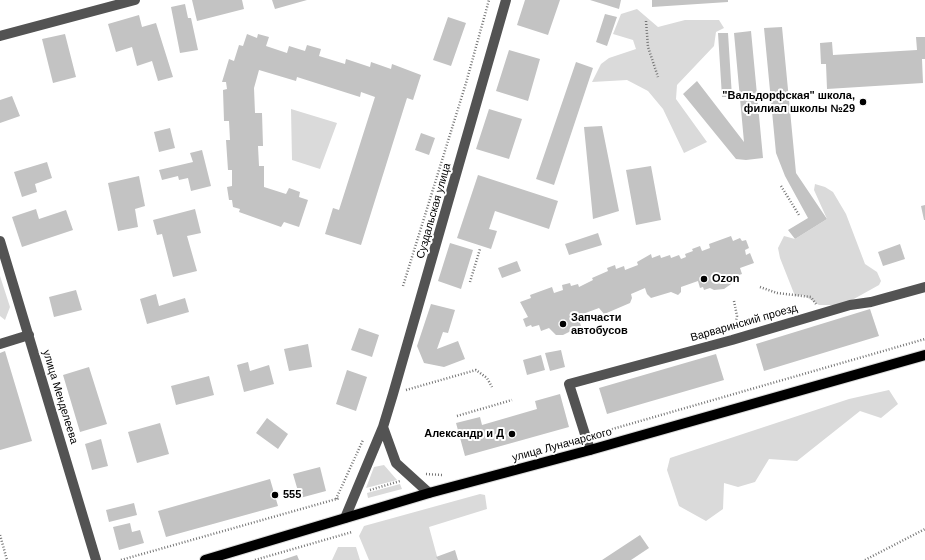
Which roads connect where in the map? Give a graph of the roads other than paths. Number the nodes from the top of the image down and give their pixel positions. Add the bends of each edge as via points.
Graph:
1 (136, 0) edge
2 (506, 0) edge
3 (0, 36) edge
4 (0, 241) edge
5 (925, 287) edge
6 (29, 335) junction
7 (0, 344) edge
8 (925, 355) edge
9 (383, 428) junction
10 (590, 450) junction
11 (429, 493) junction
12 (345, 518) junction
13 (96, 560) edge
14 (205, 560) edge

1 - 3 street
2 - 9 street, Суздальская улица
4 - 6 street, улица Менделеева
5 - 10 street, Варваринский проезд via 850,305 569,384
6 - 7 street
6 - 13 street, улица Менделеева
8 - 10 main road, улица Луначарского
9 - 11 street via 396,463
9 - 12 street, Суздальская улица
10 - 11 main road, улица Луначарского
11 - 12 main road, улица Луначарского
12 - 14 main road, улица Луначарского

